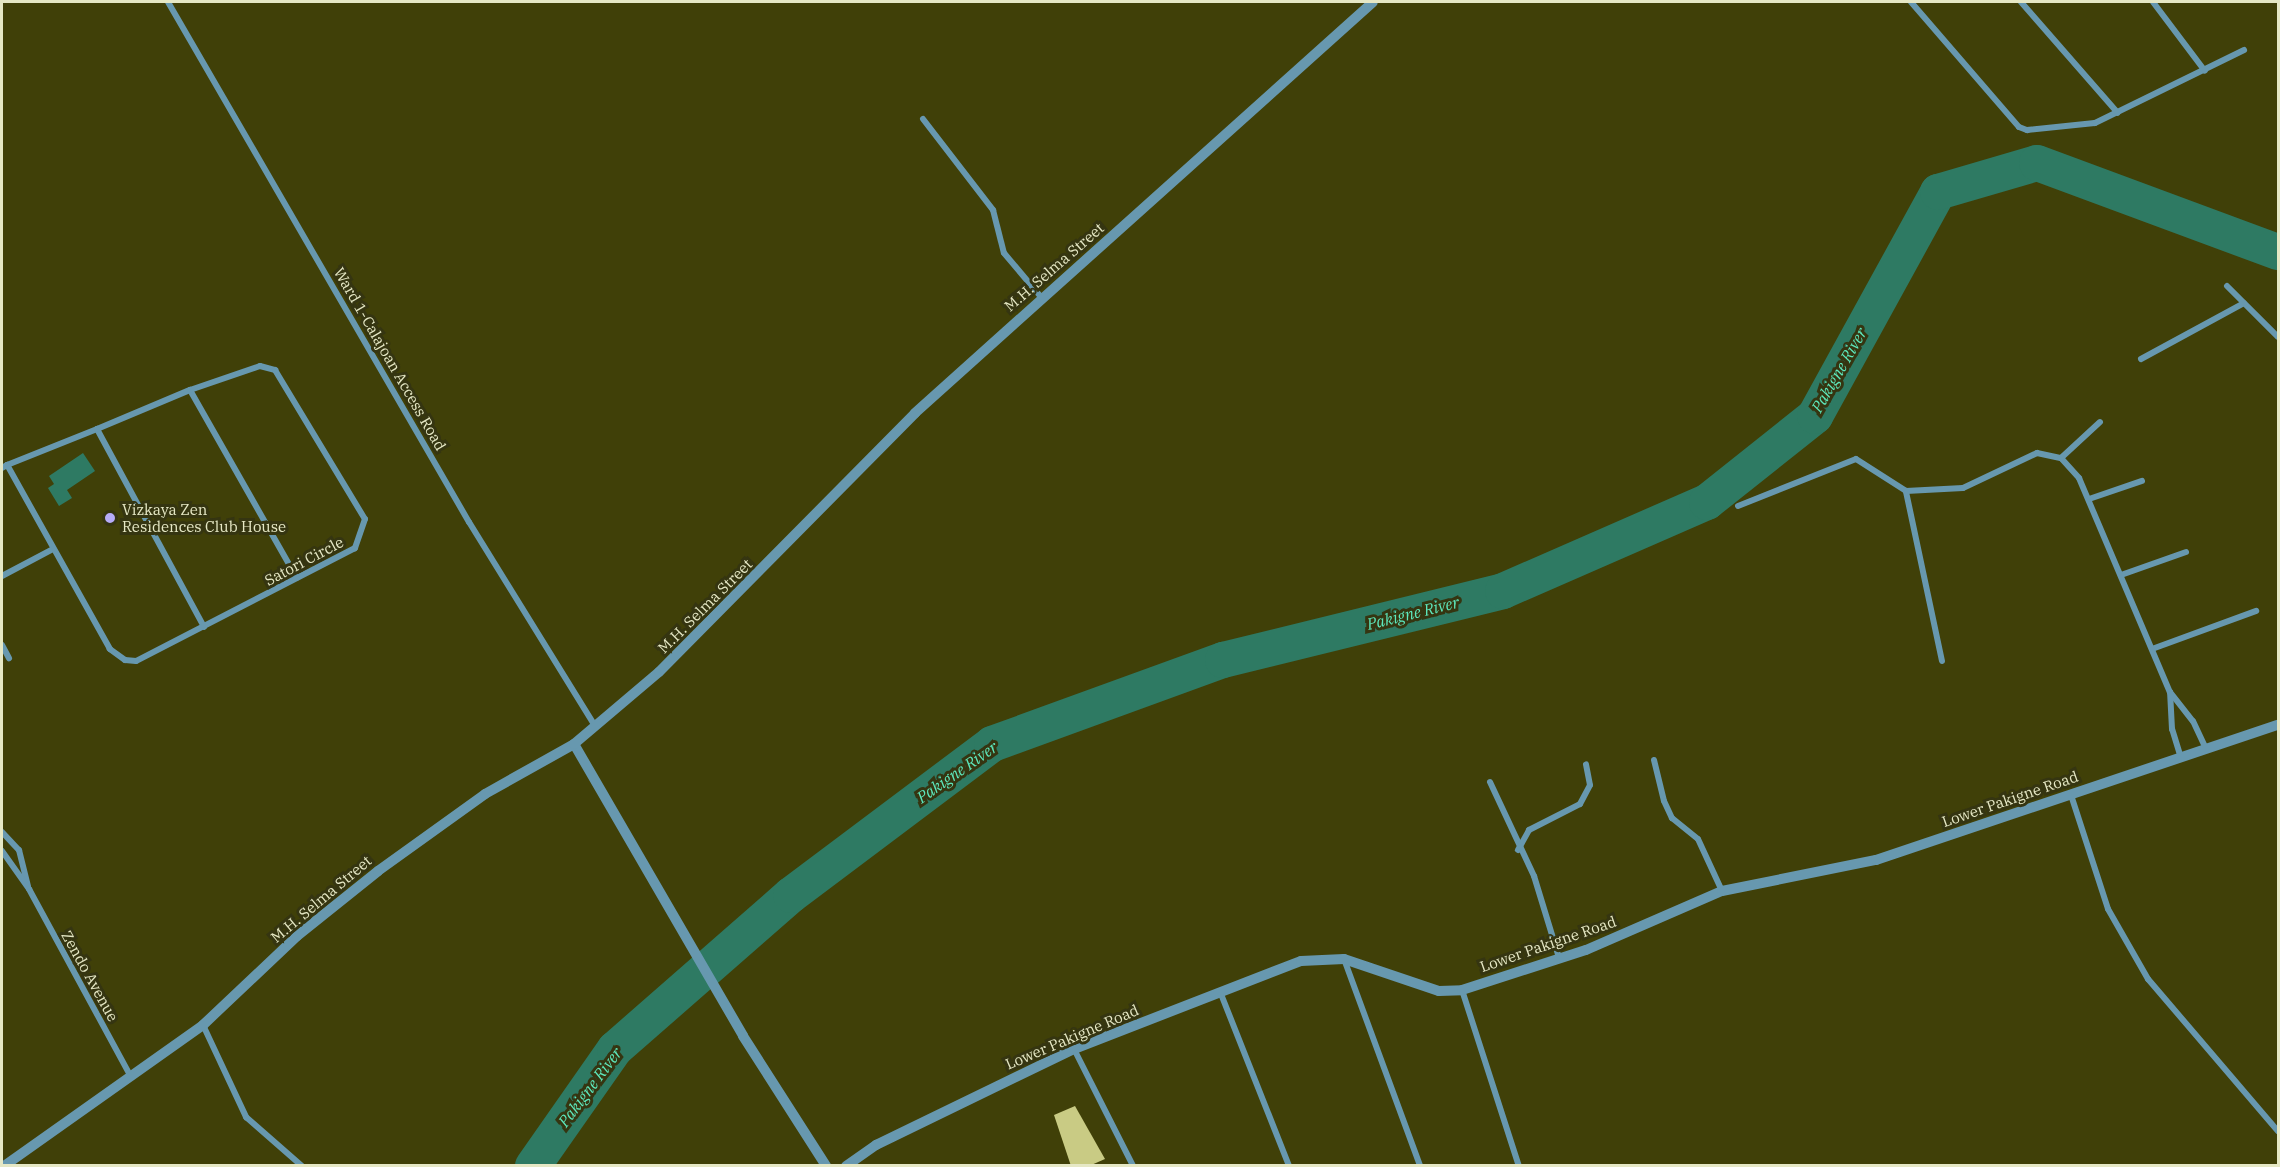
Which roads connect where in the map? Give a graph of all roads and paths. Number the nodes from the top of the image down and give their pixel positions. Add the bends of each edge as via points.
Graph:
1 (168, 2) edge
2 (1373, 2) edge
3 (1911, 2) edge
4 (2021, 2) edge
5 (2153, 2) edge
6 (2244, 50) dead end
7 (2205, 72) junction
8 (2118, 112) junction
9 (923, 119) dead end
10 (2227, 286) dead end
11 (1041, 297) junction
12 (2244, 303) junction
13 (2278, 337) edge
14 (2141, 359) dead end
15 (190, 390) junction
16 (2100, 422) dead end
17 (97, 429) junction
18 (2061, 458) junction
19 (4, 467) edge
20 (2142, 481) dead end
21 (1906, 491) junction
22 (2089, 500) junction
23 (1738, 506) dead end
24 (53, 549) junction
25 (2186, 552) dead end
26 (2121, 575) junction
27 (2, 576) edge
28 (297, 578) junction
29 (2256, 610) dead end
30 (204, 627) junction
31 (2, 645) edge
32 (2152, 649) junction
33 (9, 658) dead end
34 (1942, 661) dead end
35 (2170, 692) junction
36 (2278, 725) edge
37 (595, 726) junction
38 (574, 744) junction
39 (2206, 749) junction
40 (2181, 758) junction
41 (1654, 760) dead end
42 (1586, 764) dead end
43 (1490, 782) dead end
44 (2071, 795) junction
45 (2, 832) edge
46 (1518, 850) junction
47 (2, 851) edge
48 (29, 889) junction
49 (1722, 891) junction
50 (1559, 958) junction
51 (1344, 959) junction
52 (1462, 990) junction
53 (1221, 994) junction
54 (202, 1025) junction
55 (1074, 1049) junction
56 (130, 1075) junction
57 (2278, 1131) edge
58 (4, 1166) edge
59 (302, 1166) edge
60 (826, 1166) edge
61 (846, 1166) edge
62 (1132, 1166) edge
63 (1289, 1166) edge
64 (1420, 1166) edge
65 (1520, 1166) edge

1 - 37 street, Ward 1-Calajoan Access Road via 469,522
2 - 11 street, M.H. Selma Street
3 - 8 street via 2019,127 2095,123
4 - 8 street
5 - 7 street
6 - 7 street
7 - 8 street
9 - 11 street via 993,210 1004,253
10 - 12 street
11 - 37 street, M.H. Selma Street via 915,413 659,672
12 - 13 street
12 - 14 street
15 - 17 street, Satori Circle
15 - 28 street
15 - 28 street, Satori Circle via 260,366 275,370 365,519 355,548
16 - 18 street
17 - 19 street, Satori Circle
17 - 30 street
18 - 21 street via 2037,453 1963,488
18 - 22 street via 2079,478
19 - 24 street, Satori Circle
20 - 22 street
21 - 23 street via 1856,459
21 - 34 street
22 - 26 street
24 - 27 street
24 - 30 street, Satori Circle via 111,649 125,660 136,661
25 - 26 street
26 - 32 street
28 - 30 street, Satori Circle
29 - 32 street
31 - 33 street
32 - 35 street
35 - 39 street via 2193,721
35 - 40 street via 2172,729
36 - 39 street, Lower Pakigne Road
37 - 38 street, M.H. Selma Street
38 - 54 street, M.H. Selma Street via 485,794 378,871 297,936
38 - 60 street via 743,1036
39 - 40 street, Lower Pakigne Road
40 - 44 street, Lower Pakigne Road
41 - 49 street via 1668,810 1698,839
42 - 46 street via 1590,785 1580,804 1529,830
43 - 46 street
44 - 49 street, Lower Pakigne Road via 1876,860
44 - 57 street via 2108,909 2148,979
45 - 48 street, Zendo Avenue via 19,850
46 - 50 street via 1534,876
47 - 48 street, Zendo Avenue
48 - 56 street, Zendo Avenue
49 - 50 street, Lower Pakigne Road
50 - 52 street, Lower Pakigne Road
51 - 52 street, Lower Pakigne Road via 1439,991
51 - 53 street, Lower Pakigne Road via 1306,959
51 - 64 street
52 - 65 street
53 - 55 street, Lower Pakigne Road
53 - 63 street
54 - 56 street, M.H. Selma Street
54 - 59 street via 246,1117
55 - 61 street, Lower Pakigne Road via 876,1145
55 - 62 street
56 - 58 street, M.H. Selma Street

